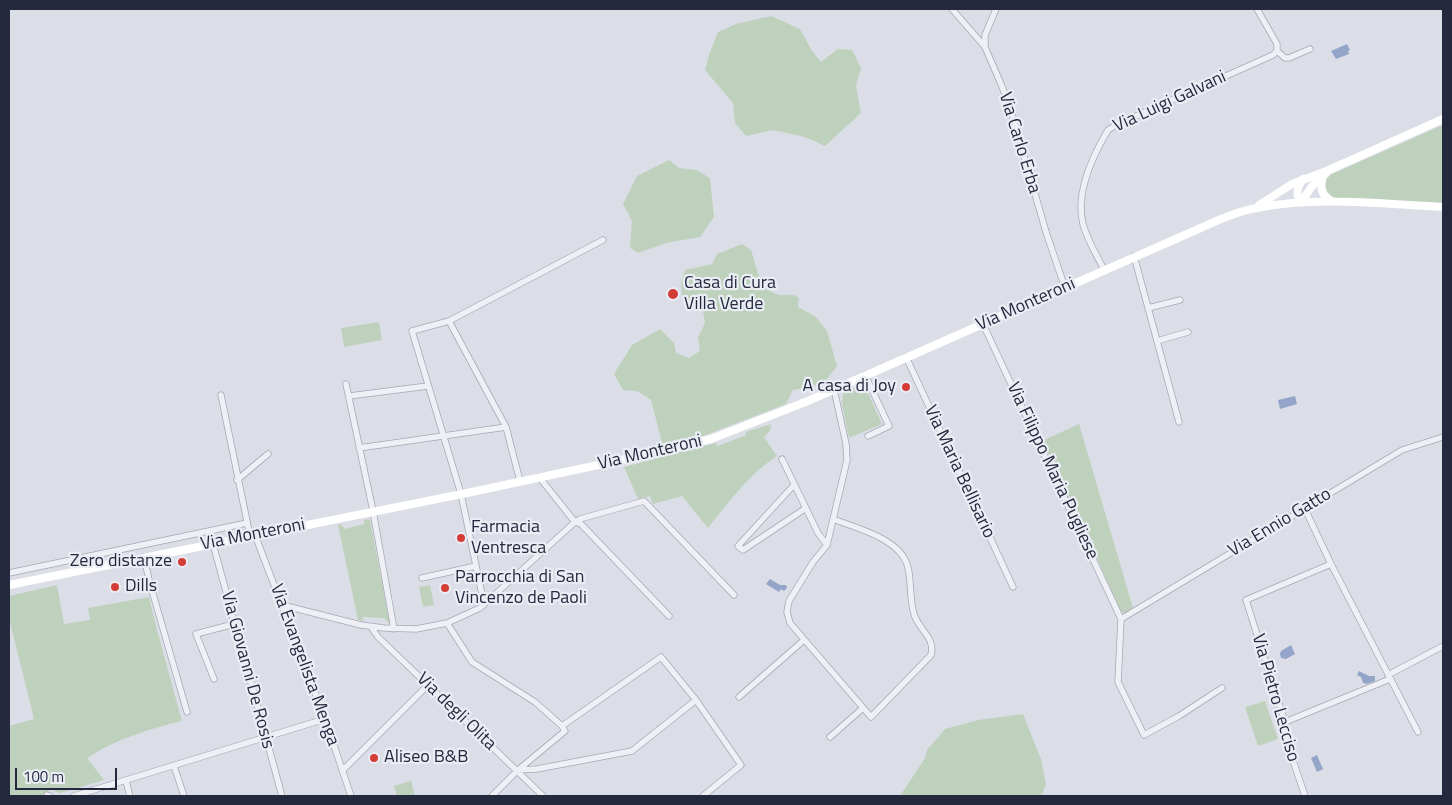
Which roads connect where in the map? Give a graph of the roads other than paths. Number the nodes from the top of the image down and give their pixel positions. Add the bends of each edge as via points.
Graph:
1 (952, 9) edge
2 (996, 9) edge
3 (1257, 9) edge
4 (985, 48) junction
5 (1310, 50) dead end
6 (1277, 51) junction
7 (1443, 119) edge
8 (1327, 172) junction
9 (1303, 179) junction
10 (1301, 202) junction
11 (1332, 202) junction
12 (1255, 208) junction
13 (1443, 208) edge
14 (603, 240) dead end
15 (1134, 256) junction
16 (1104, 270) junction
17 (1065, 288) junction
18 (1180, 300) dead end
19 (1148, 308) junction
20 (449, 321) junction
21 (983, 324) junction
22 (1188, 332) dead end
23 (1157, 341) junction
24 (906, 358) junction
25 (865, 375) junction
26 (346, 384) dead end
27 (428, 386) junction
28 (834, 389) junction
29 (220, 395) dead end
30 (349, 396) junction
31 (1180, 422) dead end
32 (506, 427) junction
33 (443, 436) junction
34 (868, 436) dead end
35 (1443, 437) edge
36 (359, 448) junction
37 (268, 454) dead end
38 (782, 459) dead end
39 (538, 477) junction
40 (238, 480) junction
41 (520, 481) junction
42 (794, 484) junction
43 (460, 494) junction
44 (806, 508) junction
45 (1305, 508) junction
46 (373, 512) junction
47 (833, 519) junction
48 (575, 522) junction
49 (247, 523) junction
50 (252, 536) junction
51 (213, 544) junction
52 (827, 545) junction
53 (144, 558) junction
54 (1331, 564) junction
55 (476, 566) junction
56 (9, 573) edge
57 (422, 578) dead end
58 (9, 585) edge
59 (1013, 587) dead end
60 (734, 595) dead end
61 (484, 604) junction
62 (282, 605) junction
63 (669, 616) dead end
64 (1121, 619) junction
65 (447, 622) junction
66 (234, 624) junction
67 (371, 627) junction
68 (394, 628) junction
69 (804, 640) junction
70 (1443, 646) edge
71 (1389, 677) junction
72 (214, 679) dead end
73 (428, 685) junction
74 (1222, 688) dead end
75 (739, 697) dead end
76 (696, 700) junction
77 (863, 708) junction
78 (187, 712) dead end
79 (324, 719) junction
80 (1285, 722) junction
81 (562, 726) junction
82 (1418, 732) dead end
83 (830, 737) dead end
84 (265, 738) junction
85 (174, 766) junction
86 (343, 770) junction
87 (518, 770) junction
88 (126, 781) junction
89 (74, 796) edge
90 (130, 796) edge
91 (184, 796) edge
92 (282, 796) edge
93 (351, 796) edge
94 (492, 796) edge
95 (543, 796) edge
96 (703, 796) edge
97 (1305, 796) edge

1 - 4 street, Via Carlo Erba
2 - 4 street via 985,35
3 - 6 street via 1277,44
4 - 17 street, Via Carlo Erba via 1010,107
5 - 6 street via 1289,58
6 - 16 street, Via Luigi Galvani via 1108,130 1085,181 1081,203 1083,225
7 - 8 main road, Via Monteroni
8 - 9 main road, Via Monteroni
8 - 10 main road, Via Monteroni
8 - 11 main road via 1320,187
9 - 10 main road via 1297,192
9 - 12 main road, Via Monteroni via 1283,188
10 - 11 main road, Via Monteroni
10 - 12 main road, Via Monteroni
11 - 13 main road, Via Monteroni
12 - 15 main road, Via Monteroni
14 - 20 street
15 - 16 main road, Via Monteroni
15 - 19 street
16 - 17 main road, Via Monteroni
17 - 21 main road, Via Monteroni
18 - 19 street
19 - 23 street
20 - 27 street via 412,331
20 - 32 street
21 - 24 main road, Via Monteroni
21 - 64 street, Via Filippo Maria Pugliese
22 - 23 street
23 - 31 street
24 - 25 main road, Via Monteroni
24 - 59 street, Via Maria Bellisario
25 - 28 main road, Via Monteroni
25 - 34 street via 890,426
26 - 30 street
27 - 30 street
27 - 33 street
28 - 39 main road, Via Monteroni via 711,438
28 - 47 street via 847,460
29 - 40 street, Via Evangelista Menga
30 - 36 street
32 - 33 street
32 - 41 street
33 - 36 street
33 - 43 street
35 - 45 street, Via Ennio Gatto via 1402,450
36 - 46 street
37 - 40 street
38 - 42 street
39 - 41 main road, Via Monteroni
39 - 48 street
40 - 49 street, Via Evangelista Menga
41 - 43 main road, Via Monteroni
42 - 44 street
42 - 44 street via 738,546 743,550
43 - 46 main road, Via Monteroni
43 - 55 street
44 - 52 street
45 - 54 street
45 - 64 street, Via Ennio Gatto
46 - 50 main road, Via Monteroni
46 - 68 street
47 - 52 street
47 - 77 street via 894,545 902,554 907,564 914,615 931,642 931,655 871,717
48 - 60 street via 644,501
48 - 61 street
48 - 63 street via 581,524
49 - 50 street, Via Evangelista Menga
49 - 56 street, Via Monteroni
50 - 51 main road, Via Monteroni
50 - 62 street, Via Evangelista Menga
51 - 53 main road, Via Monteroni
51 - 66 street, Via Giovanni De Rosis
52 - 69 street via 789,601 790,624
53 - 58 main road, Via Monteroni
53 - 78 street
54 - 71 street
54 - 80 street, Via Pietro Lecciso via 1246,600
55 - 57 street
55 - 61 street
61 - 65 street
62 - 67 street
62 - 79 street, Via Evangelista Menga
64 - 74 street via 1118,682 1144,735
65 - 68 street via 416,629
65 - 81 street via 472,662 535,702
66 - 72 street via 196,634
66 - 84 street, Via Giovanni De Rosis
67 - 68 street
67 - 73 street, Via degli Olita
69 - 75 street
69 - 77 street
70 - 71 street
71 - 80 street
71 - 82 street
73 - 86 street
73 - 87 street, Via degli Olita
76 - 81 street via 662,657
76 - 87 street via 632,751
76 - 96 street via 741,765
77 - 83 street
79 - 84 street
79 - 86 street, Via Evangelista Menga
80 - 97 street, Via Pietro Lecciso via 1281,725
81 - 87 street via 565,731
84 - 85 street
84 - 92 street, Via Giovanni De Rosis
85 - 88 street
85 - 91 street
86 - 93 street, Via Evangelista Menga
87 - 94 street
87 - 95 street, Via degli Olita
88 - 89 street
88 - 90 street

